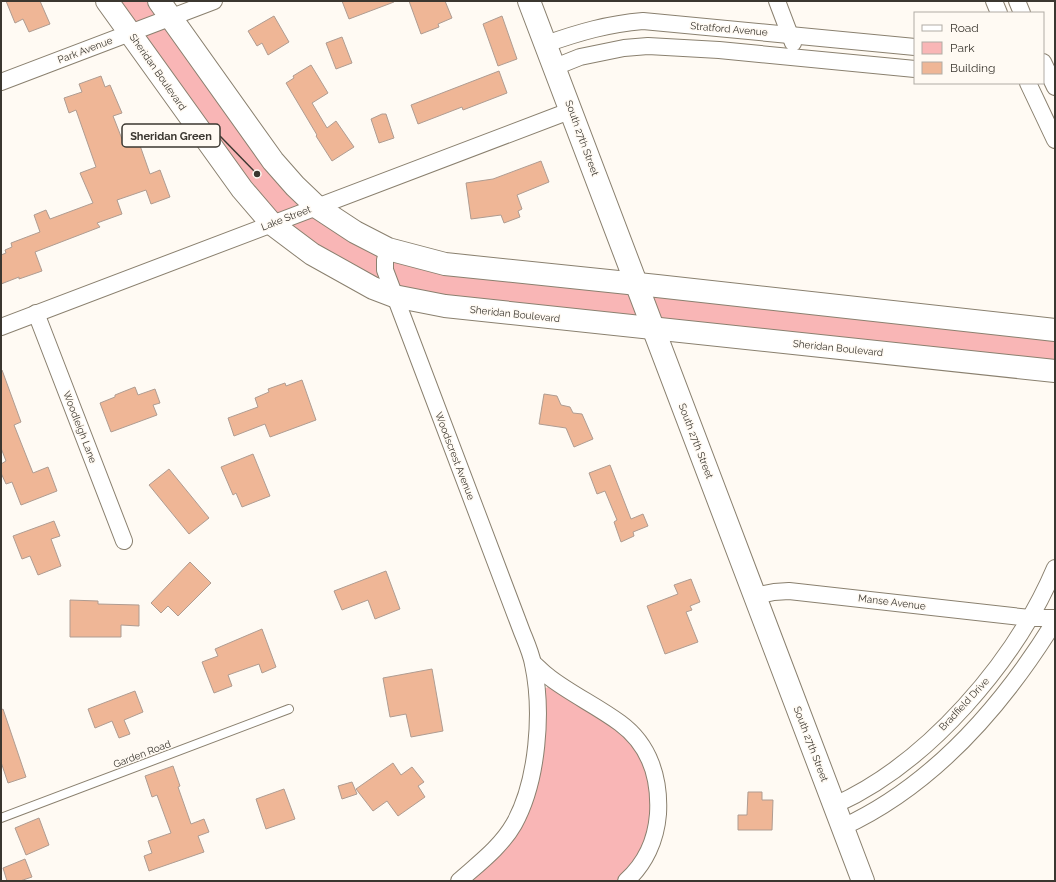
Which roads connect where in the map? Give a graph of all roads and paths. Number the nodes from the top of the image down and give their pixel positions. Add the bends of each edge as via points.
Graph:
1 (107, 1) edge
2 (214, 1) edge
3 (530, 1) edge
4 (777, 1) edge
5 (994, 1) edge
6 (1017, 1) edge
7 (164, 9) edge
8 (999, 12) edge
9 (1022, 12) edge
10 (130, 33) junction
11 (790, 34) junction
12 (546, 44) junction
13 (914, 47) edge
14 (797, 58) junction
15 (1044, 61) edge
16 (1055, 61) edge
17 (1044, 64) edge
18 (555, 67) junction
19 (914, 69) edge
20 (1, 82) edge
21 (1028, 84) edge
22 (1052, 84) edge
23 (572, 110) junction
24 (1055, 140) edge
25 (317, 207) junction
26 (272, 224) junction
27 (388, 249) junction
28 (636, 283) junction
29 (394, 296) junction
30 (36, 313) junction
31 (1, 327) edge
32 (653, 328) junction
33 (1055, 330) edge
34 (1055, 371) edge
35 (124, 541) dead end
36 (1055, 568) edge
37 (755, 596) junction
38 (1030, 618) junction
39 (1054, 625) edge
40 (533, 662) junction
41 (289, 709) dead end
42 (834, 805) junction
43 (1, 818) edge
44 (843, 827) junction
45 (459, 881) edge
46 (626, 881) edge
47 (863, 881) edge

1 - 10 main road, Sheridan Boulevard
2 - 7 street, Park Avenue
3 - 12 main road, South 27th Street
4 - 11 street
5 - 8 street
6 - 9 street
7 - 10 street, Park Avenue
7 - 25 main road via 273,161
10 - 20 street, Park Avenue
10 - 26 main road, Sheridan Boulevard via 242,189
11 - 12 street, Stratford Avenue via 643,20 596,28
11 - 13 street, Stratford Avenue
11 - 14 street
12 - 18 main road, South 27th Street
14 - 18 street via 648,46 580,57
14 - 19 street
15 - 16 street
17 - 22 street
18 - 23 main road, South 27th Street
21 - 24 street
23 - 25 street, Lake Street
23 - 28 main road, South 27th Street
25 - 26 street, Lake Street
25 - 27 main road via 355,232
26 - 29 main road, Sheridan Boulevard via 340,271
26 - 30 street, Lake Street
27 - 28 main road via 445,264
27 - 29 street, Woodscrest Avenue via 385,270
28 - 32 main road, South 27th Street
28 - 33 main road
29 - 32 main road, Sheridan Boulevard via 446,306
29 - 40 street, Woodscrest Avenue
30 - 31 street, Lake Street
30 - 35 street, Woodleigh Lane
32 - 34 main road, Sheridan Boulevard
32 - 37 main road, South 27th Street
36 - 38 street, Bradfield Drive
37 - 38 street, Manse Avenue via 789,591
37 - 42 main road, South 27th Street
38 - 39 street, Manse Avenue
38 - 42 street, Bradfield Drive via 997,667 951,720 901,766 855,796
39 - 44 street via 1004,693 954,750 927,774 891,800
40 - 45 street, Woodscrest Avenue via 538,702 536,749 524,799 514,824 499,844
40 - 46 street, Woodscrest Avenue via 548,677 621,724 643,748 652,766 659,800 654,838 646,856
41 - 43 lane, Garden Road
42 - 44 main road, South 27th Street
44 - 47 main road, South 27th Street

